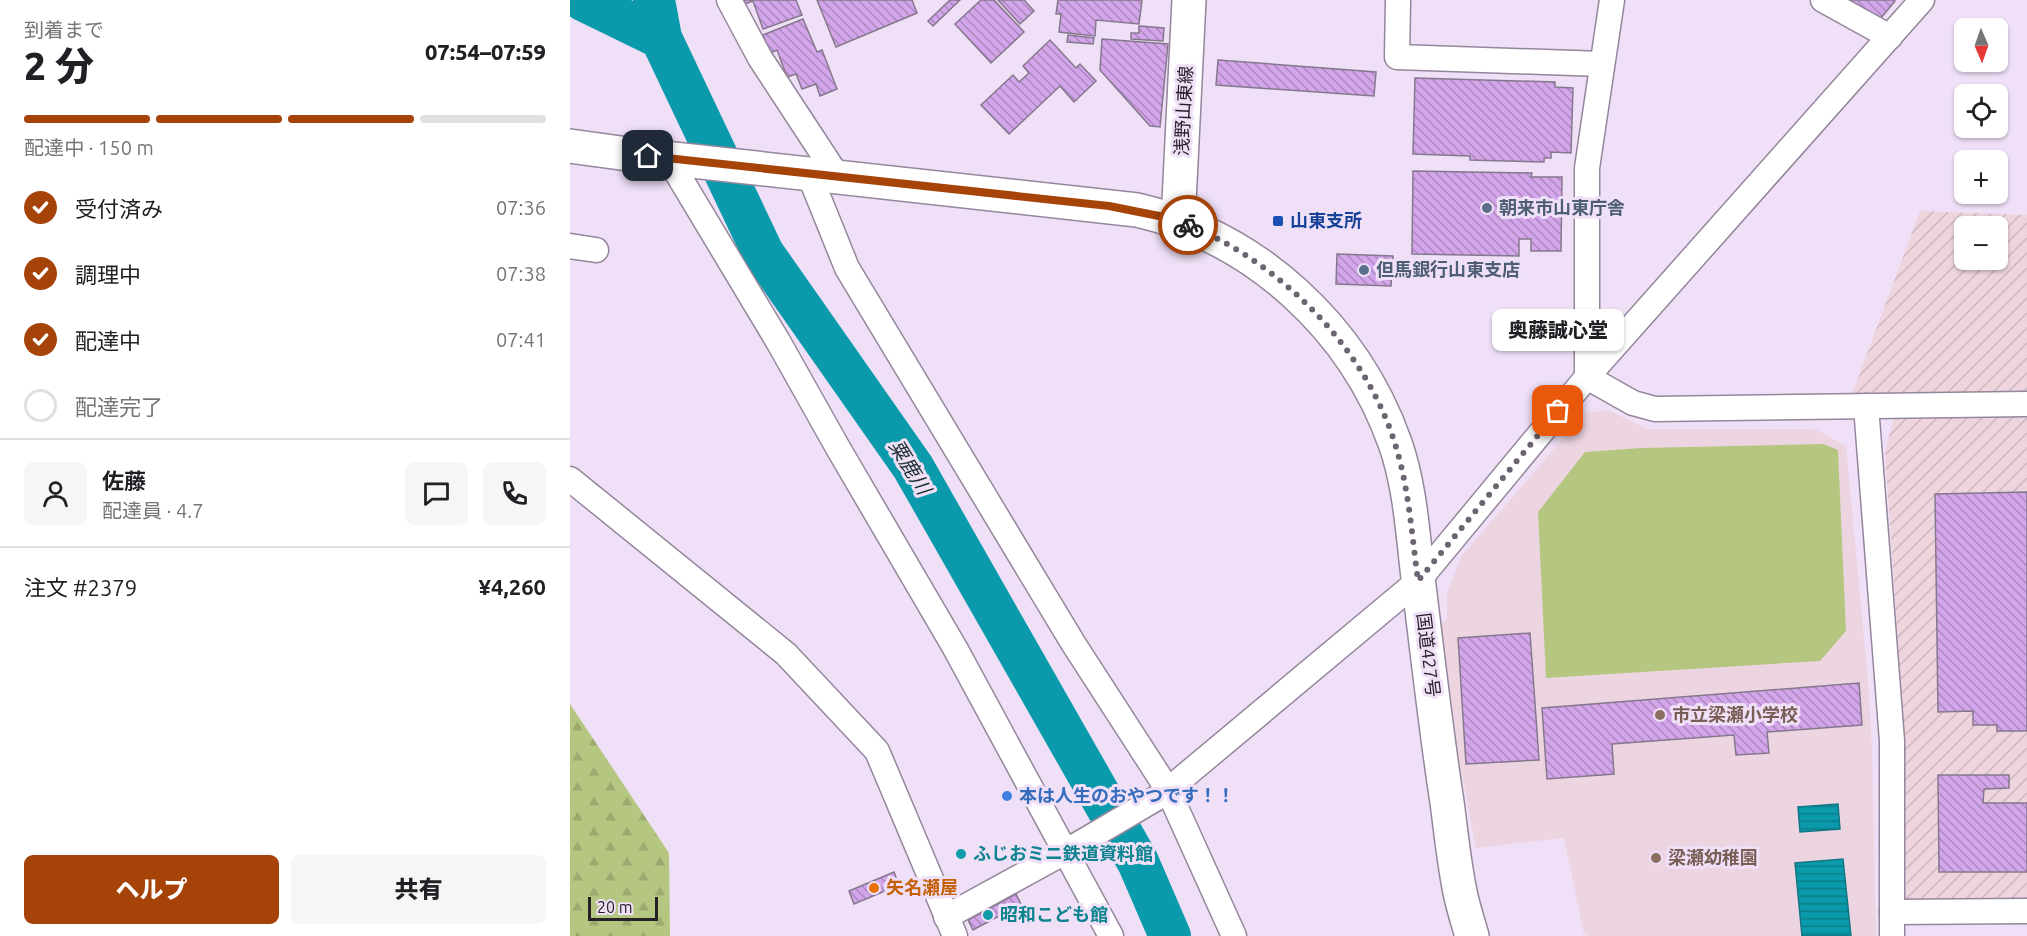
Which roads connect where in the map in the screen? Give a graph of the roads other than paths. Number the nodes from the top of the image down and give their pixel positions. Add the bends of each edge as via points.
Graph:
1 (729, 0) edge
2 (1189, 0) edge
3 (1398, 0) edge
4 (1612, 0) edge
5 (1822, 0) edge
6 (1922, 0) edge
7 (1890, 37) junction
8 (1602, 64) junction
9 (570, 146) edge
10 (673, 159) junction
11 (813, 174) junction
12 (1178, 222) junction
13 (570, 246) edge
14 (596, 250) dead end
15 (1587, 377) junction
16 (2027, 404) edge
17 (1866, 406) junction
18 (570, 479) edge
19 (1418, 581) junction
20 (1165, 792) junction
21 (1069, 850) junction
22 (2027, 911) edge
23 (1892, 924) edge
24 (951, 927) edge
25 (1111, 936) edge
26 (1234, 936) edge
27 (1472, 936) edge

1 - 11 street
2 - 12 main road, 浅野山東線
3 - 8 street via 1397,57
4 - 8 street
5 - 7 street
6 - 7 street
7 - 15 street
8 - 15 street via 1587,168
9 - 10 main road, 国道427号
10 - 11 main road, 国道427号
10 - 21 street
11 - 12 main road, 国道427号 via 1109,206
11 - 20 street via 847,268
12 - 19 main road, 国道427号 via 1261,265 1305,301 1343,345 1373,393 1396,445 1408,500
13 - 14 street
15 - 17 street via 1634,403 1655,409
15 - 19 street
16 - 17 street
17 - 23 street via 1892,741
18 - 24 street via 786,654 878,751
19 - 20 street
19 - 27 main road, 国道427号 via 1460,894
20 - 21 street
20 - 26 street
21 - 24 street
21 - 25 street
22 - 23 street

